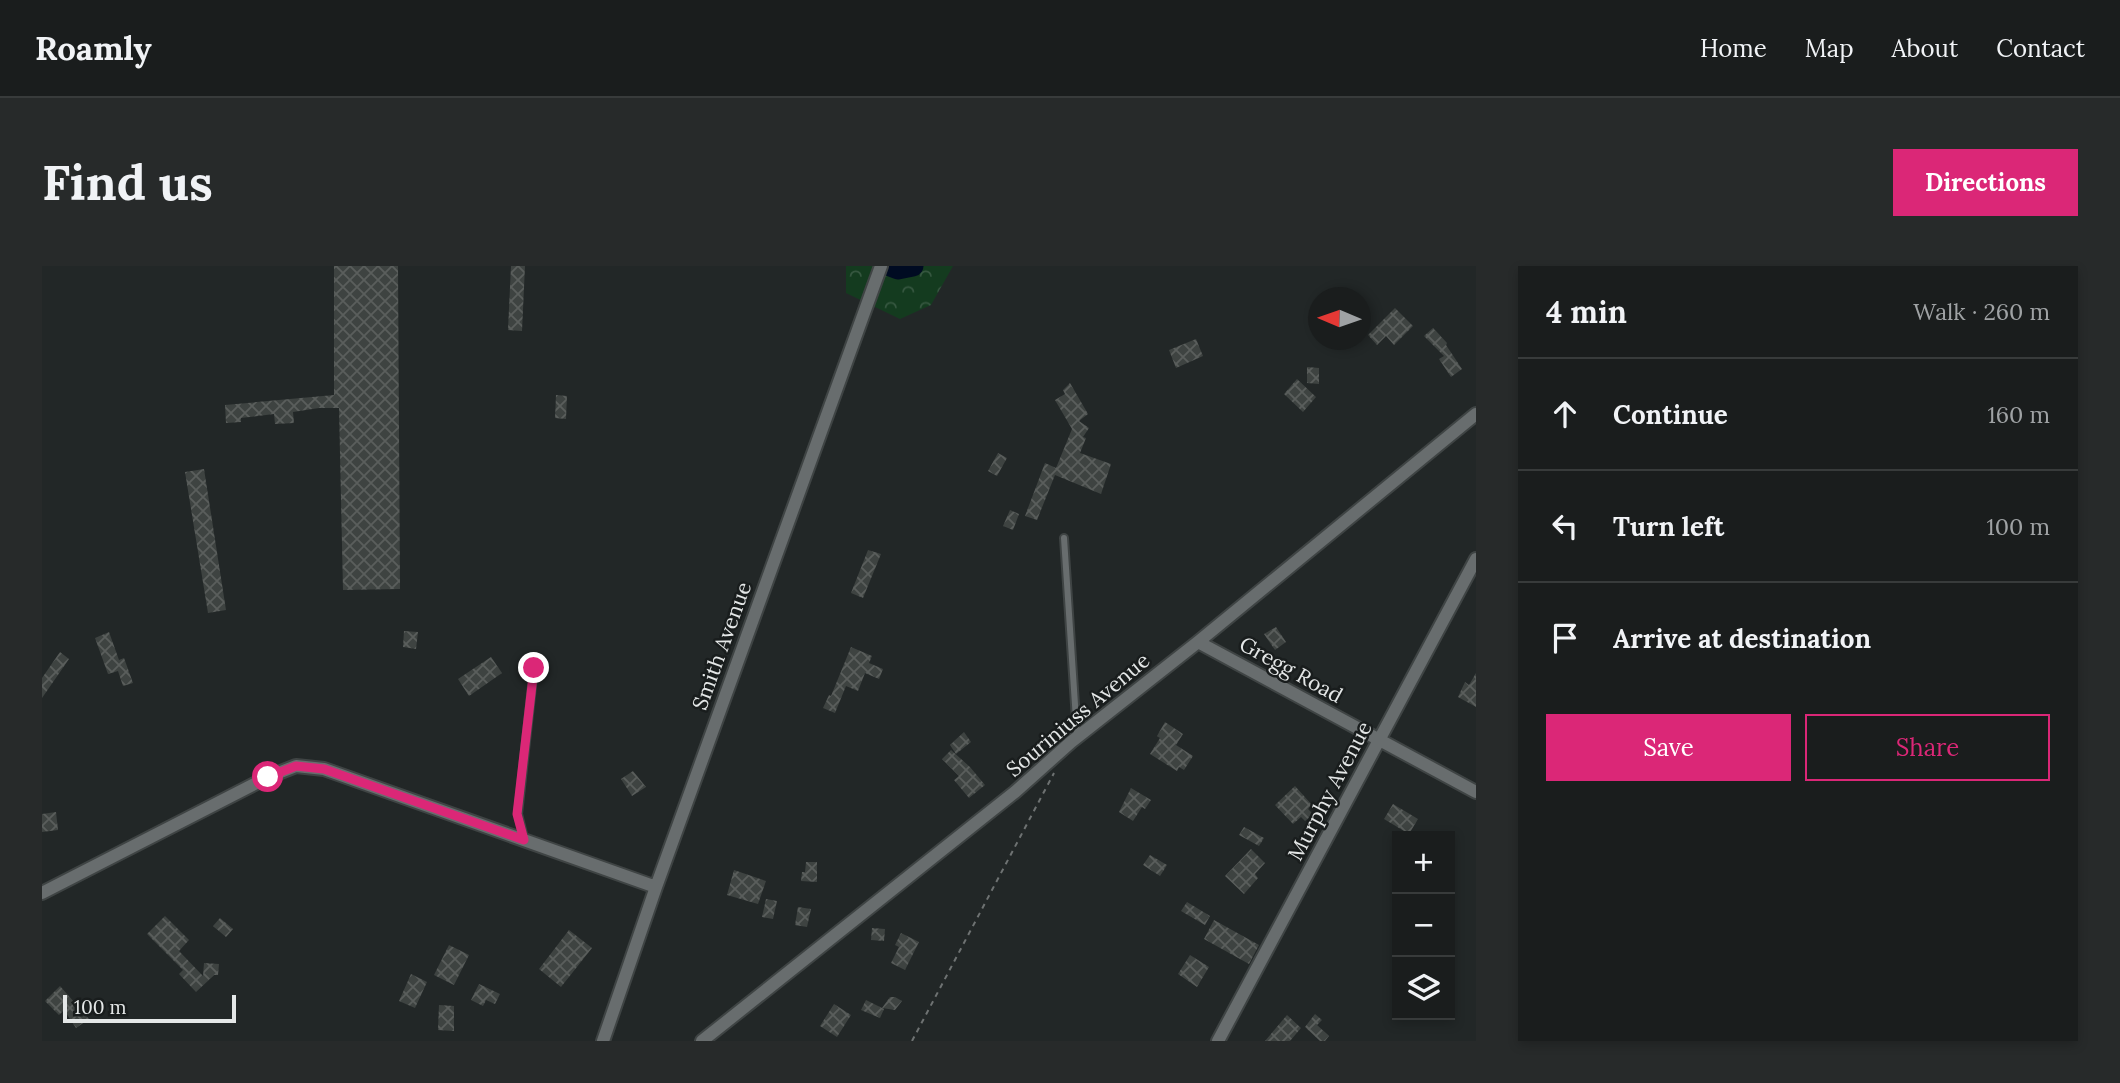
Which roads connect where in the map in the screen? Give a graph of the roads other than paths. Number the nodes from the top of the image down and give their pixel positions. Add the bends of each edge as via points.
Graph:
1 (881, 266) edge
2 (1476, 414) edge
3 (1064, 538) dead end
4 (1476, 559) edge
5 (1198, 642) junction
6 (534, 668) dead end
7 (1078, 737) junction
8 (1379, 740) junction
9 (1476, 792) edge
10 (524, 840) junction
11 (656, 887) junction
12 (42, 892) edge
13 (603, 1041) edge
14 (702, 1041) edge
15 (1218, 1041) edge

1 - 11 street, Smith Avenue
2 - 5 street, Souriniuss Avenue
3 - 7 lane
4 - 8 street, Murphy Avenue
5 - 7 street, Souriniuss Avenue
5 - 8 street, Gregg Road
6 - 10 lane via 517,814
7 - 14 street, Souriniuss Avenue
8 - 9 street, Gregg Road
8 - 15 street, Murphy Avenue
10 - 11 street
10 - 12 street via 324,769 296,766
11 - 13 street, Smith Avenue

